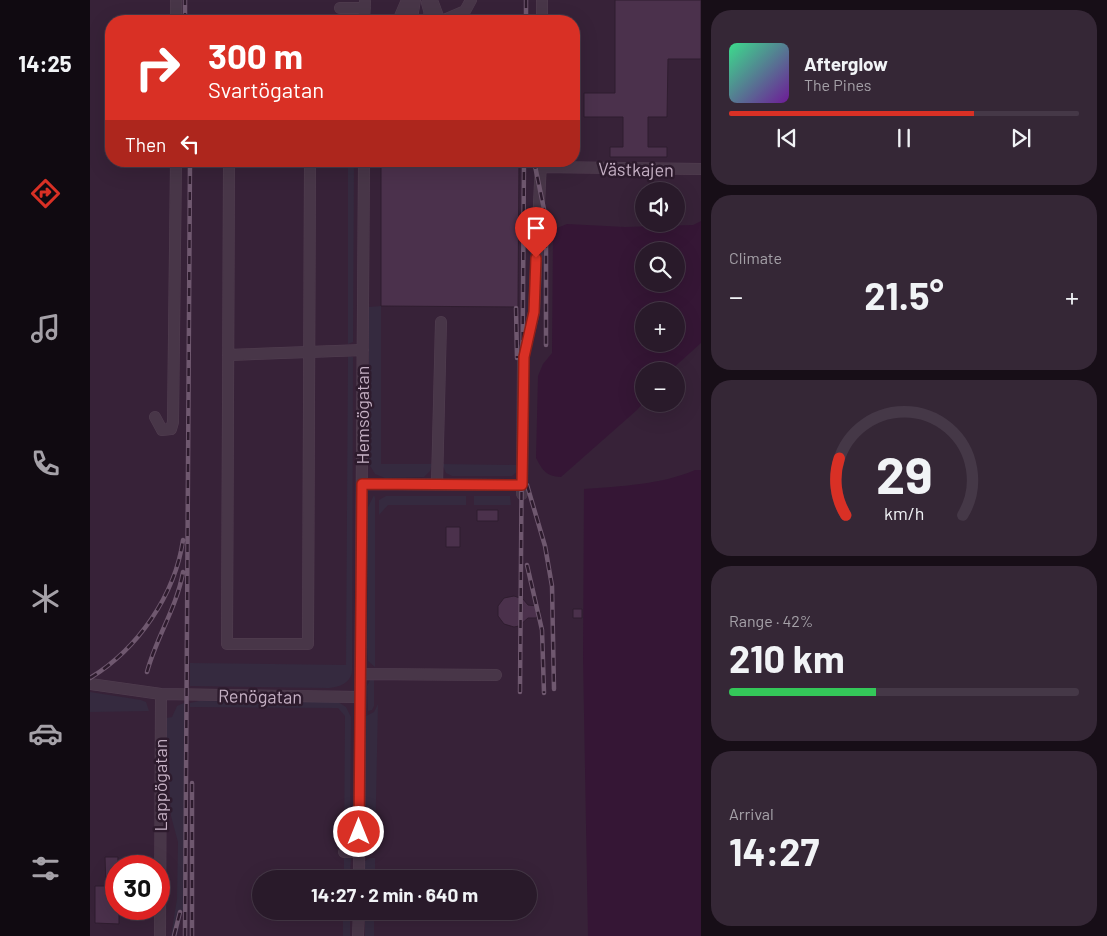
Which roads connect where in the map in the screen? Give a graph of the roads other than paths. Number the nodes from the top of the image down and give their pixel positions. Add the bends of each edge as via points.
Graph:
1 (176, 0) edge
2 (407, 0) edge
3 (415, 0) edge
4 (426, 0) edge
5 (432, 0) edge
6 (471, 0) edge
7 (542, 0) edge
8 (364, 4) edge
9 (340, 8) dead end
10 (176, 15) edge
11 (401, 15) edge
12 (412, 15) edge
13 (429, 15) edge
14 (438, 15) edge
15 (456, 15) edge
16 (542, 15) edge
17 (580, 165) edge
18 (176, 167) edge
19 (228, 167) edge
20 (310, 167) edge
21 (364, 167) edge
22 (541, 167) edge
23 (701, 169) edge
24 (441, 322) dead end
25 (363, 350) junction
26 (310, 351) junction
27 (228, 355) junction
28 (155, 417) dead end
29 (362, 484) junction
30 (437, 484) junction
31 (361, 674) junction
32 (496, 675) dead end
33 (90, 684) edge
34 (161, 694) junction
35 (360, 697) junction
36 (344, 852) dead end
37 (359, 852) junction
38 (359, 870) edge
39 (359, 920) edge
40 (160, 936) edge
41 (358, 936) edge

1 - 10 street
2 - 11 street
3 - 12 street
4 - 13 street
5 - 14 street
6 - 15 street via 465,11
7 - 16 street
8 - 9 street
17 - 23 street, Västkajen
18 - 28 street via 171,428 162,430
19 - 27 street
20 - 26 street
21 - 25 street, Hemsögatan
22 - 30 street via 534,312 524,357 522,489
24 - 30 street
25 - 26 street
25 - 29 street, Hemsögatan
26 - 27 street
26 - 27 street via 308,644 227,644
29 - 30 street
29 - 31 street, Hemsögatan
31 - 32 street
31 - 35 street, Hemsögatan
33 - 34 street, Renögatan
34 - 35 street, Renögatan
34 - 40 street, Lappögatan
35 - 37 street, Hemsögatan
36 - 37 street
37 - 38 street, Hemsögatan
39 - 41 street

